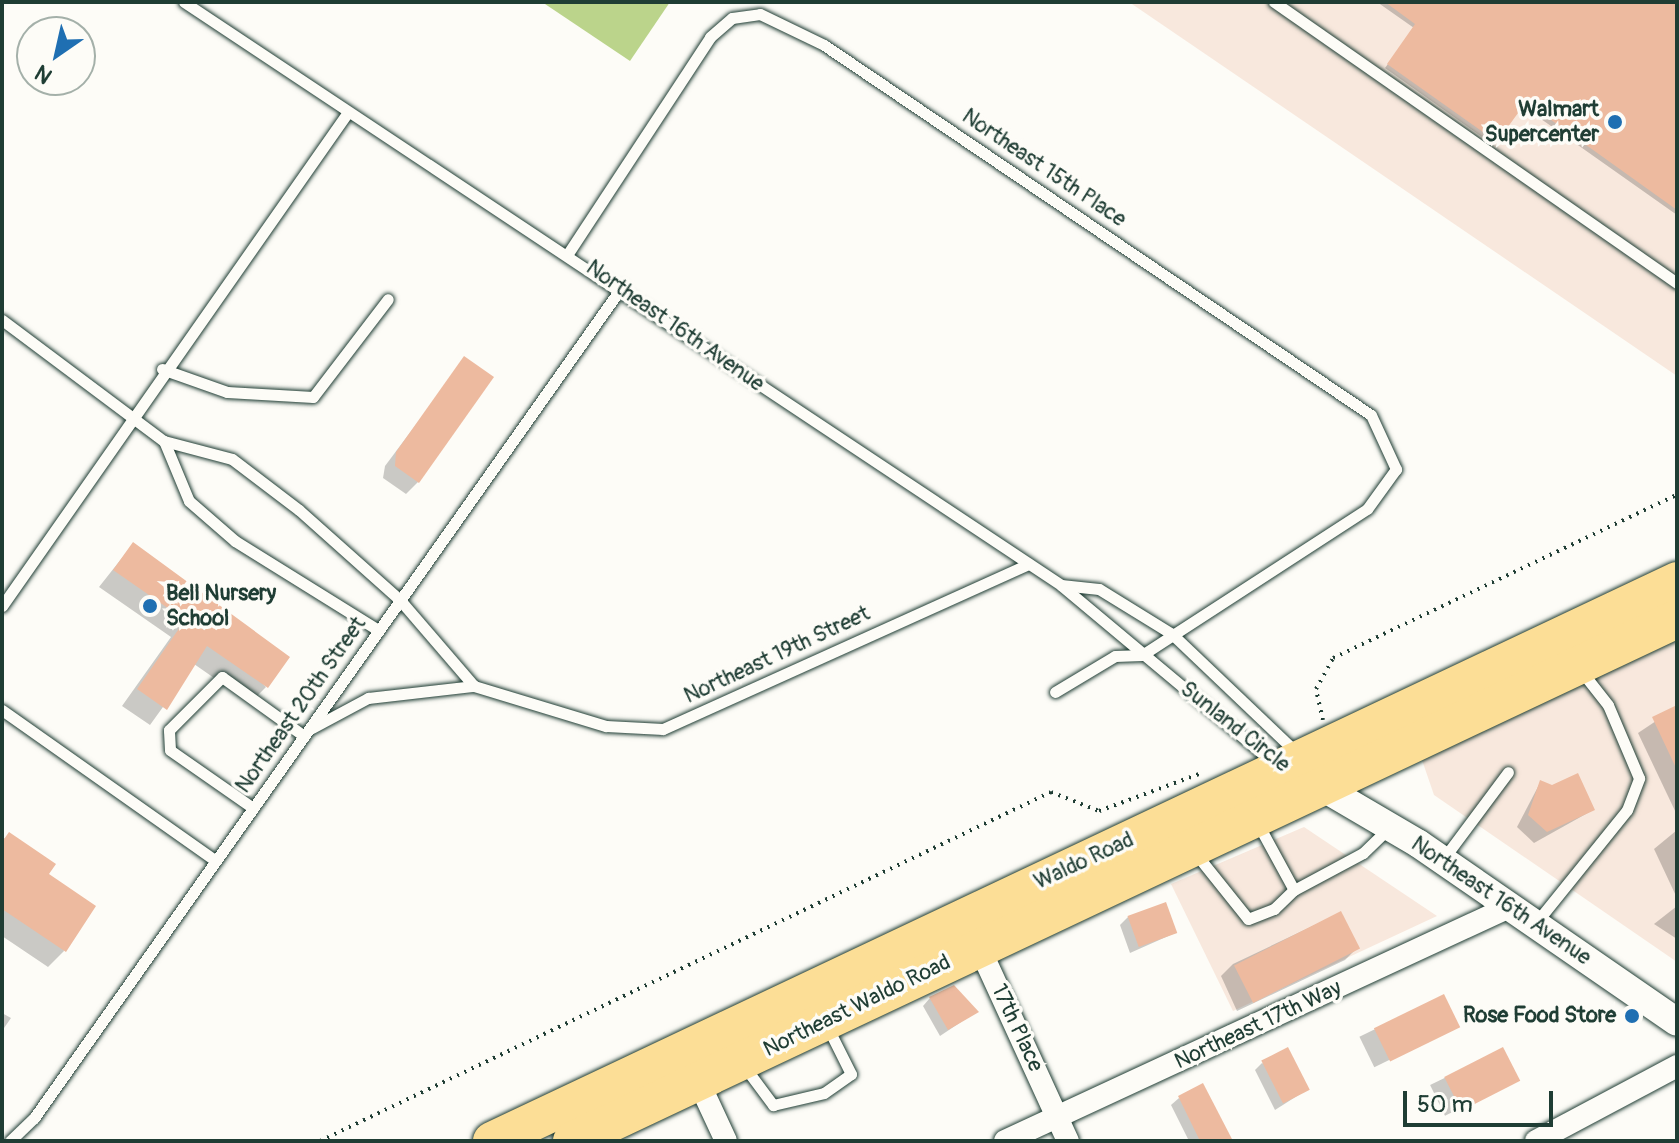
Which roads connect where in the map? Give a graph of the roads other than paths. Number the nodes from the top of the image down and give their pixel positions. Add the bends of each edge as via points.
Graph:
1 (184, 2) edge
2 (1274, 2) edge
3 (348, 112) junction
4 (569, 252) junction
5 (1677, 283) edge
6 (621, 288) junction
7 (388, 299) dead end
8 (2, 320) edge
9 (162, 369) junction
10 (129, 419) junction
11 (164, 441) junction
12 (1029, 564) junction
13 (1677, 581) edge
14 (1061, 585) junction
15 (400, 600) junction
16 (2, 606) edge
17 (1677, 619) edge
18 (378, 630) junction
19 (1172, 634) junction
20 (1142, 655) junction
21 (1577, 665) junction
22 (474, 686) junction
23 (1055, 692) dead end
24 (2, 710) edge
25 (306, 734) junction
26 (1306, 760) junction
27 (1508, 772) dead end
28 (253, 808) junction
29 (1254, 816) junction
30 (1391, 827) junction
31 (1191, 846) junction
32 (215, 860) junction
33 (1442, 860) junction
34 (1141, 871) joint
35 (1294, 890) junction
36 (1509, 907) junction
37 (1535, 924) junction
38 (972, 931) junction
39 (825, 1022) junction
40 (1677, 1022) edge
41 (742, 1062) junction
42 (691, 1066) junction
43 (1677, 1066) edge
44 (1058, 1118) junction
45 (10, 1141) edge
46 (492, 1141) edge
47 (572, 1141) edge
48 (726, 1141) edge
49 (1005, 1141) edge
50 (1068, 1141) edge
51 (1536, 1141) edge

1 - 3 lane, Northeast 16th Avenue
2 - 5 lane
3 - 4 lane, Northeast 16th Avenue
3 - 9 lane
4 - 6 lane, Northeast 16th Avenue
4 - 19 lane, Northeast 15th Place via 710,37 732,18 760,14 791,24 1371,415 1396,469 1367,509
6 - 12 lane, Northeast 16th Avenue
6 - 15 lane, Northeast 20th Street
7 - 9 lane via 313,397 227,392
8 - 10 lane
9 - 10 lane
10 - 11 lane
10 - 16 lane
11 - 15 lane via 232,459
11 - 18 lane via 189,501
12 - 14 lane, Northeast 16th Avenue
12 - 22 lane, Northeast 19th Street via 663,729 606,726
13 - 26 highway, Waldo Road
14 - 19 lane, Northeast 16th Avenue via 1099,589
14 - 20 lane, Sunland Circle
15 - 18 lane, Northeast 20th Street
15 - 22 lane
17 - 21 highway, Waldo Road
18 - 25 lane, Northeast 20th Street
19 - 20 lane
19 - 26 lane, Sunland Circle
20 - 23 lane via 1115,656
20 - 26 lane, Sunland Circle via 1226,716
21 - 26 highway, Waldo Road
21 - 37 lane via 1608,705 1639,778 1627,810
22 - 25 lane, Northeast 19th Street via 368,698
24 - 32 lane
25 - 28 lane, Northeast 20th Street
25 - 28 lane via 222,677 169,730 170,750
26 - 29 highway, Waldo Road
26 - 30 street, Northeast 16th Avenue
26 - 38 highway, Waldo Road
27 - 33 lane
28 - 32 lane, Northeast 20th Street
29 - 31 highway, Waldo Road
29 - 35 lane
30 - 33 street, Northeast 16th Avenue
30 - 35 lane via 1363,853
31 - 34 highway, Waldo Road
31 - 35 lane via 1248,919 1274,909
32 - 45 lane, Northeast 20th Street via 34,1118
33 - 36 street, Northeast 16th Avenue
34 - 38 highway, Northeast Waldo Road
36 - 37 street, Northeast 16th Avenue
36 - 44 street, Northeast 17th Way
37 - 40 street, Northeast 16th Avenue
38 - 39 highway, Northeast Waldo Road
38 - 42 highway, Waldo Road
38 - 44 street, 17th Place
39 - 41 highway, Northeast Waldo Road
39 - 41 lane via 851,1070 846,1083 773,1105
41 - 42 highway, Northeast Waldo Road
42 - 46 highway, Waldo Road
42 - 47 highway, Northeast Waldo Road
42 - 48 street
43 - 51 street
44 - 49 street, Northeast 17th Way
44 - 50 street, 17th Place

